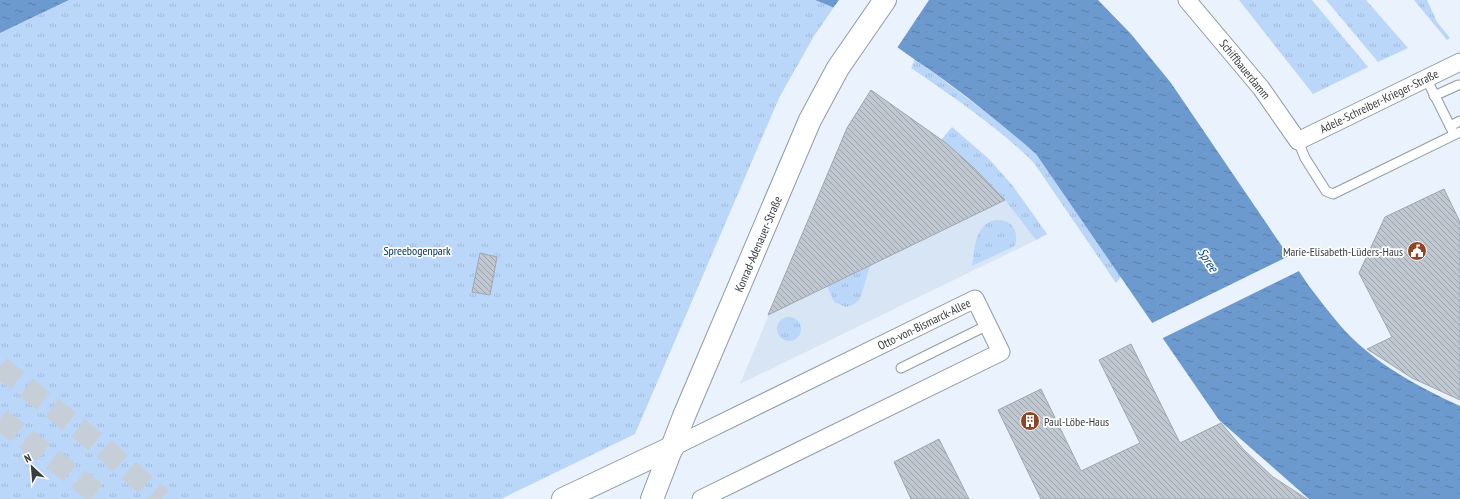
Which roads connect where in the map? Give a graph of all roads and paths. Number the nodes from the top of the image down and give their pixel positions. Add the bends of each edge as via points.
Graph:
1 (885, 0) edge
2 (1188, 0) edge
3 (1460, 62) edge
4 (1426, 78) junction
5 (1458, 85) dead end
6 (1434, 96) junction
7 (1460, 121) edge
8 (1455, 131) edge
9 (1298, 141) junction
10 (988, 326) junction
11 (901, 368) dead end
12 (673, 447) junction
13 (564, 499) edge
14 (652, 499) edge
15 (701, 499) edge

1 - 12 street, Konrad-Adenauer-Straße via 846,56 810,120
2 - 9 street, Schiffbauerdamm via 1261,88
3 - 4 street, Adele-Schreiber-Krieger-Straße
4 - 6 lane
4 - 9 street, Adele-Schreiber-Krieger-Straße
5 - 6 lane
6 - 8 lane
7 - 8 lane
8 - 9 lane via 1333,194 1326,191 1305,158
10 - 11 lane
10 - 12 street, Otto-von-Bismarck-Allee via 975,299
10 - 15 street, Otto-von-Bismarck-Allee via 1001,352
12 - 13 street, Otto-von-Bismarck-Allee
12 - 14 street, Konrad-Adenauer-Straße

